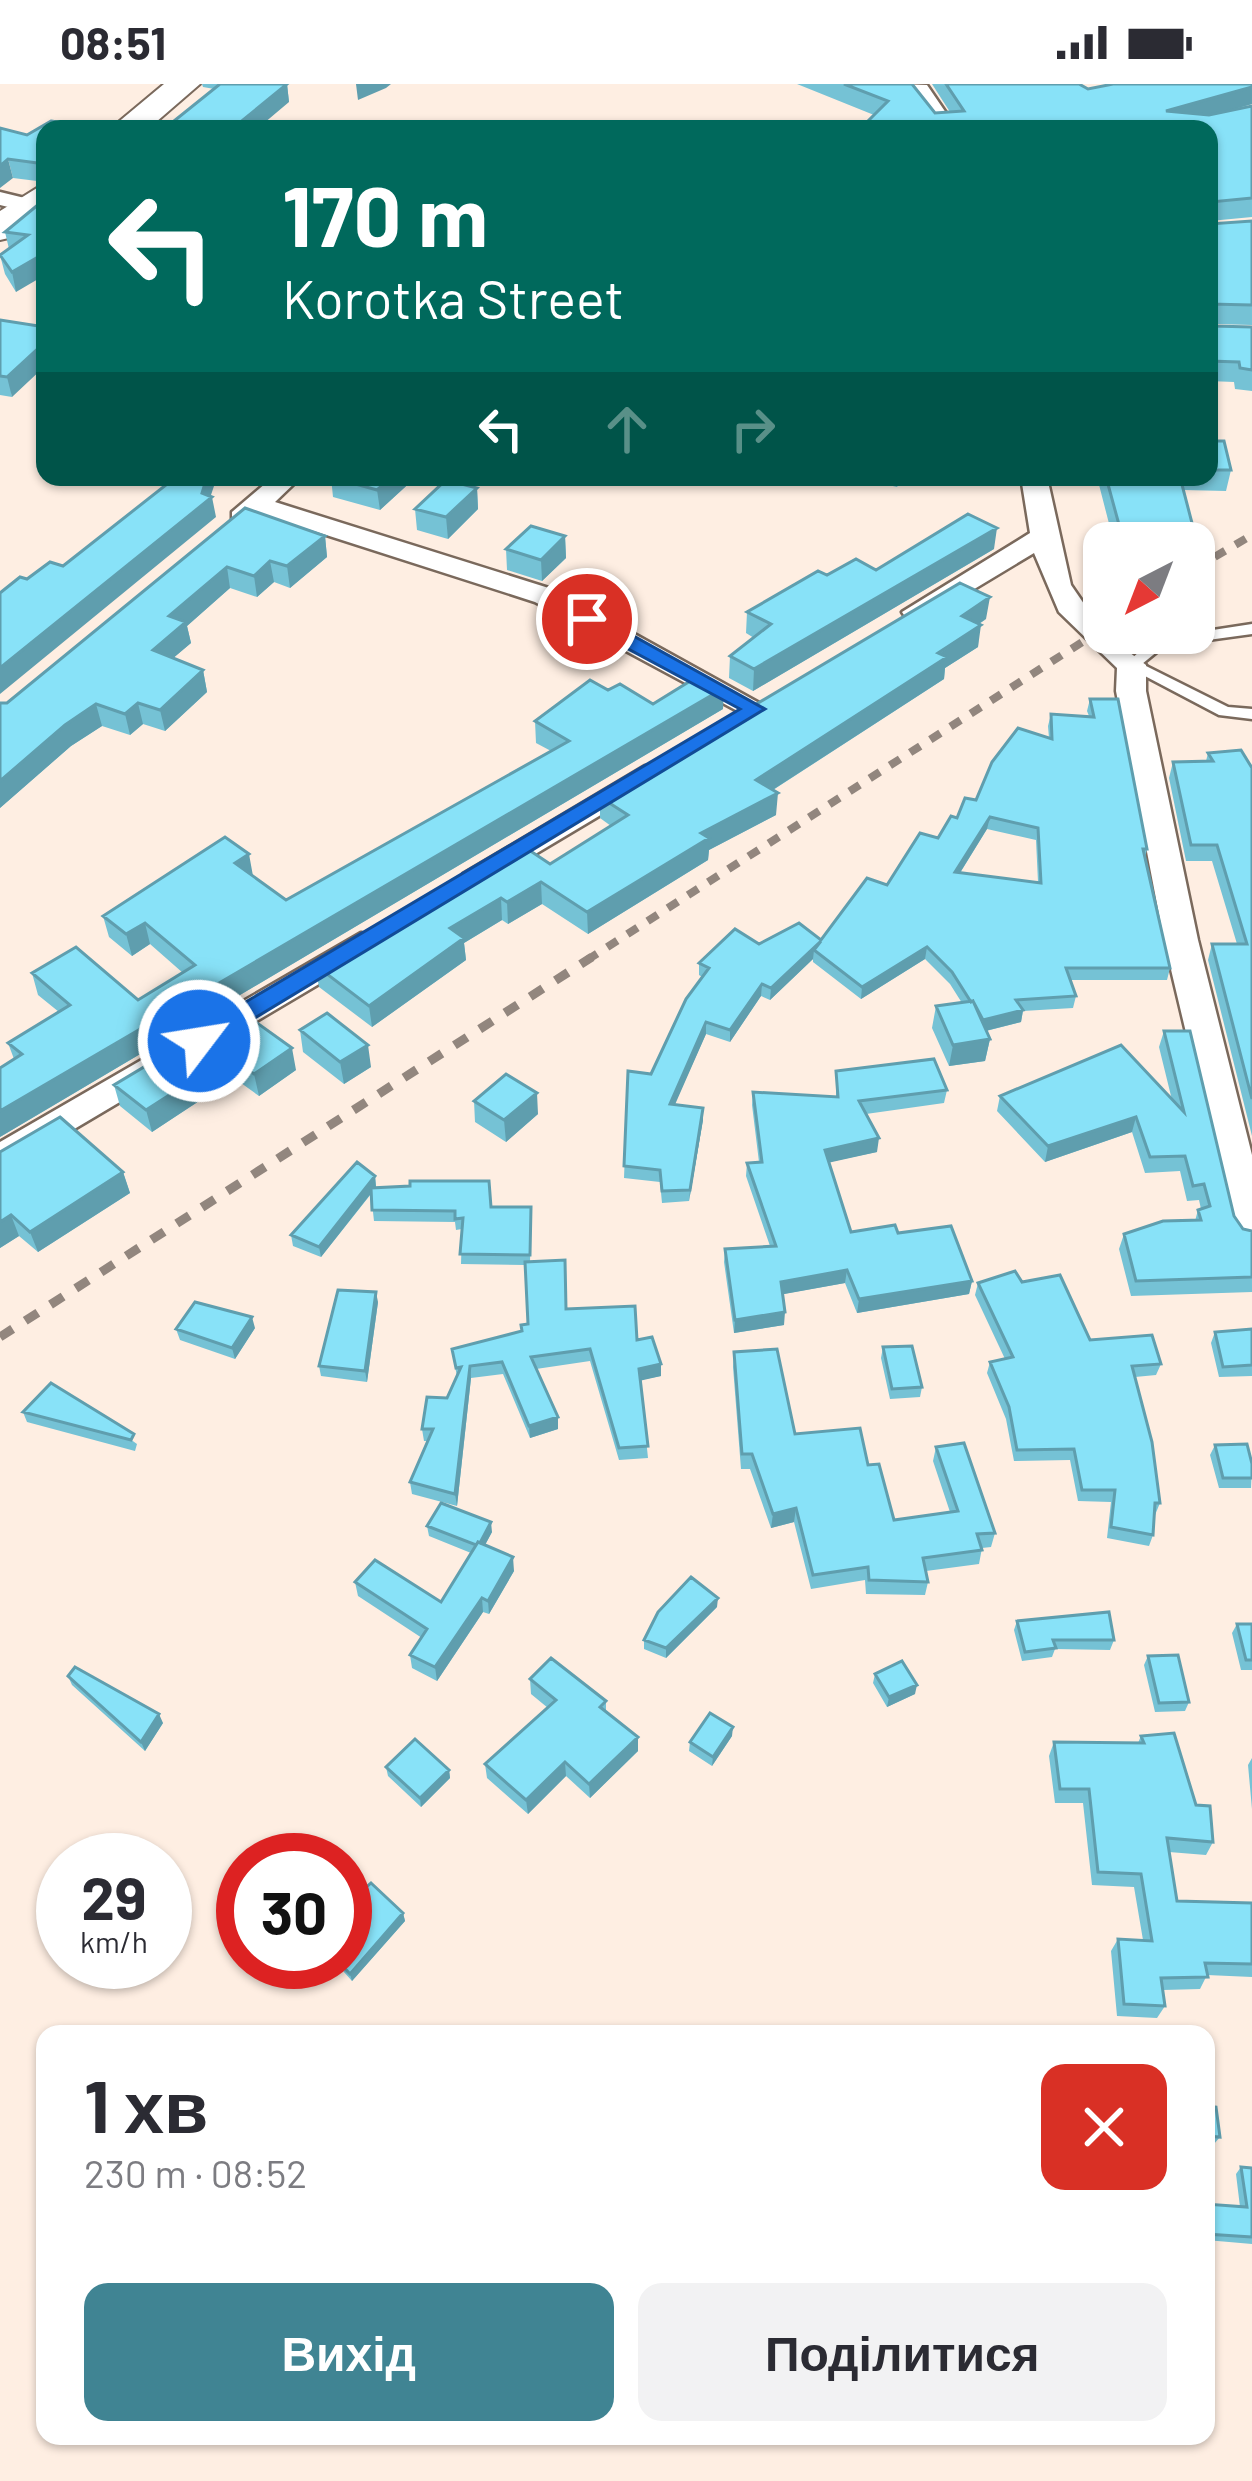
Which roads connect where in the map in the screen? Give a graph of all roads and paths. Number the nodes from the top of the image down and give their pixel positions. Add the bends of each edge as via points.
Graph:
1 (184, 84) edge
2 (917, 86) edge
3 (138, 120) edge
4 (940, 120) edge
5 (25, 199) edge
6 (0, 229) edge
7 (278, 486) edge
8 (1035, 486) edge
9 (258, 505) junction
10 (221, 535) edge
11 (1043, 536) junction
12 (889, 628) edge
13 (1252, 628) edge
14 (1132, 664) junction
15 (1252, 714) edge
16 (714, 733) edge
17 (673, 758) edge
18 (449, 891) edge
19 (388, 928) edge
20 (0, 1159) edge
21 (1252, 1230) edge

1 - 3 highway
2 - 4 street
5 - 6 highway
7 - 9 street
8 - 11 street
9 - 10 street
9 - 16 street via 545,596 764,703
11 - 12 street
11 - 14 street via 1051,578 1090,637
13 - 14 lane via 1160,642
14 - 15 lane via 1226,712
14 - 21 street via 1181,940
17 - 18 street
19 - 20 street

